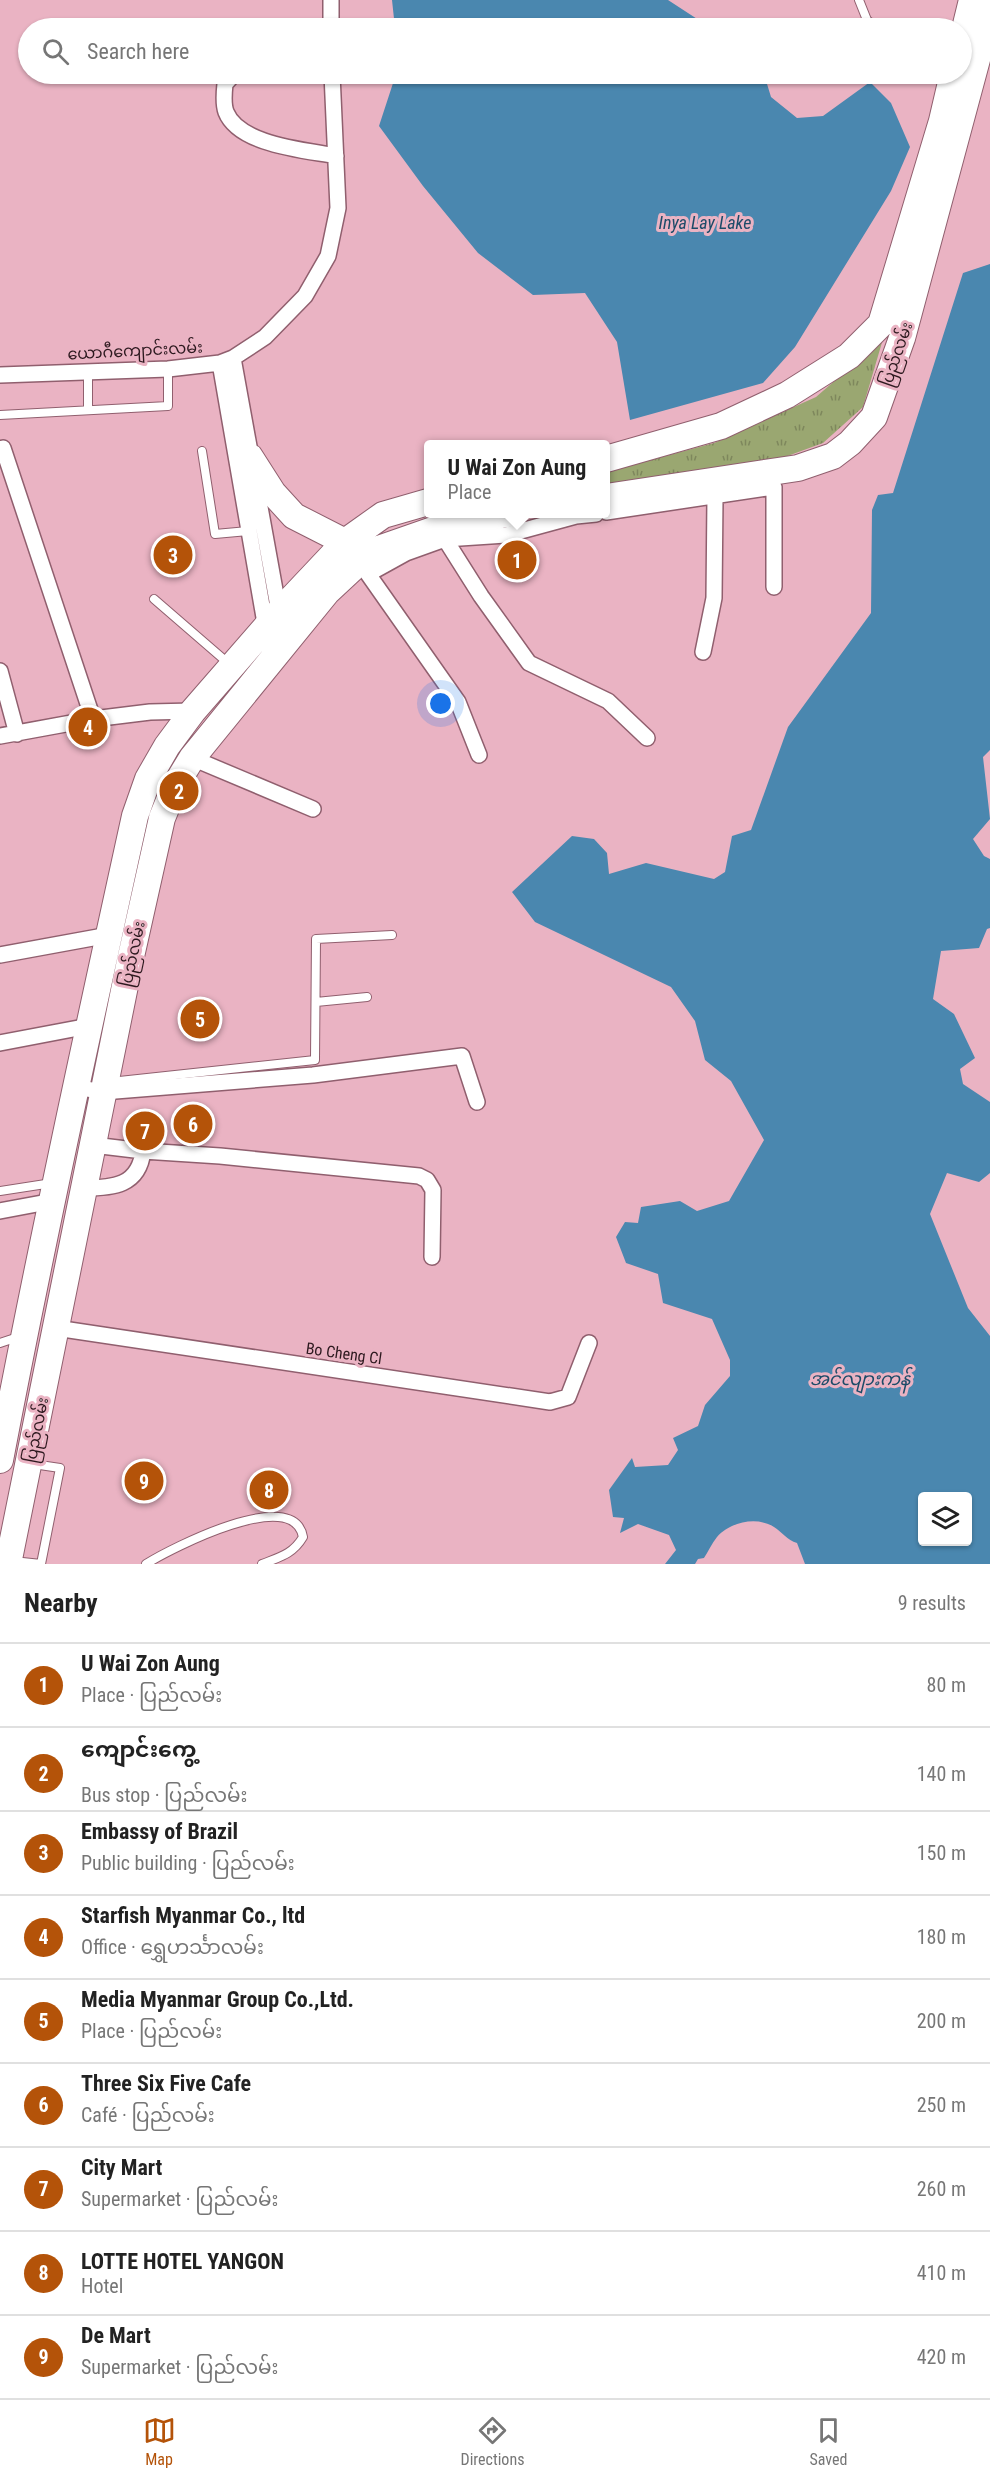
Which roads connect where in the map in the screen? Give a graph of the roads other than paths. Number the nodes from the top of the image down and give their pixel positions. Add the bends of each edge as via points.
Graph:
1 (331, 0) edge
2 (859, 0) edge
3 (972, 0) edge
4 (990, 11) edge
5 (331, 18) edge
6 (866, 18) edge
7 (968, 18) edge
8 (972, 66) edge
9 (225, 84) edge
10 (332, 84) edge
11 (966, 84) edge
12 (951, 124) junction
13 (336, 156) junction
14 (227, 360) junction
15 (168, 369) junction
16 (88, 372) junction
17 (0, 375) edge
18 (88, 410) junction
19 (0, 415) edge
20 (3, 448) dead end
21 (202, 451) dead end
22 (250, 458) junction
23 (610, 458) edge
24 (709, 489) junction
25 (610, 497) edge
26 (424, 503) edge
27 (610, 511) edge
28 (480, 518) edge
29 (569, 518) edge
30 (248, 531) junction
31 (445, 539) junction
32 (345, 542) junction
33 (774, 587) dead end
34 (154, 600) dead end
35 (281, 623) junction
36 (703, 651) dead end
37 (232, 666) junction
38 (0, 671) edge
39 (193, 711) junction
40 (93, 719) junction
41 (16, 734) junction
42 (0, 736) edge
43 (647, 738) dead end
44 (479, 755) dead end
45 (192, 758) junction
46 (313, 809) dead end
47 (109, 935) junction
48 (392, 935) dead end
49 (0, 955) edge
50 (367, 997) dead end
51 (316, 1002) junction
52 (89, 1026) junction
53 (0, 1042) edge
54 (76, 1087) junction
55 (104, 1088) junction
56 (477, 1102) dead end
57 (93, 1145) junction
58 (143, 1151) junction
59 (0, 1191) edge
60 (54, 1192) junction
61 (82, 1198) junction
62 (0, 1211) edge
63 (432, 1257) dead end
64 (56, 1328) junction
65 (12, 1339) edge
66 (589, 1343) dead end
67 (4, 1425) edge
68 (0, 1460) edge
69 (30, 1463) junction
70 (5, 1561) edge
71 (41, 1564) edge
72 (146, 1564) edge
73 (262, 1564) edge

1 - 5 street
2 - 6 lane
3 - 7 highway
4 - 8 highway, ပြည်လမ်း
9 - 13 street via 226,112 246,134
10 - 13 street, ယောဂီကျောင်းလမ်း
11 - 12 highway, ပြည်လမ်း
12 - 23 highway, ပြည်လမ်း via 881,324 849,356 787,395 722,426
12 - 24 highway, ပြည်လမ်း via 902,338 874,417 833,456
13 - 14 street, ယောဂီကျောင်းလမ်း via 338,208 328,256 304,296 265,337
14 - 15 street, ယောဂီကျောင်းလမ်း
14 - 22 street
14 - 30 street
15 - 16 street, ယောဂီကျောင်းလမ်း
15 - 18 lane via 168,406
16 - 17 street, ယောဂီကျောင်းလမ်း
16 - 18 lane
18 - 19 lane
20 - 40 street
21 - 30 lane via 215,534
22 - 32 highway via 294,516
22 - 35 street
24 - 25 highway, ပြည်လမ်း
24 - 27 street
24 - 33 street via 774,487
24 - 36 street via 714,598
26 - 32 highway, ပြည်လမ်း via 383,515
28 - 35 highway, ပြည်လမ်း via 453,523 370,552 327,592
29 - 31 street via 506,535
30 - 35 street
31 - 43 street via 529,663 608,701
31 - 44 street via 406,553 368,574 458,702
32 - 35 highway, ပြည်လမ်း
34 - 37 lane
35 - 37 highway, ပြည်လမ်း
35 - 45 highway, ပြည်လမ်း
37 - 39 highway, ပြည်လမ်း
38 - 41 street
39 - 40 street
39 - 47 highway, ပြည်လမ်း via 148,779 135,816
40 - 41 street
41 - 42 street
45 - 46 street
45 - 55 highway, ပြည်လမ်း via 162,818
47 - 49 street
47 - 52 highway, ပြည်လမ်း
48 - 51 lane via 316,939
50 - 51 lane
51 - 55 lane via 315,1060
52 - 53 street
52 - 54 highway, ပြည်လမ်း
54 - 55 street
54 - 60 highway, ပြည်လမ်း
55 - 56 street via 313,1075 462,1056
55 - 57 highway, ပြည်လမ်း
57 - 58 street
57 - 61 highway, ပြည်လမ်း
58 - 61 street via 134,1176
58 - 63 street via 419,1176 433,1190
59 - 60 lane
60 - 61 highway
60 - 62 street
60 - 65 highway, ပြည်လမ်း
61 - 64 highway, ပြည်လမ်း
64 - 66 street, Bo Cheng Cl via 550,1402 568,1397
64 - 69 highway, ပြည်လမ်း
65 - 67 highway, ပြည်လမ်း
67 - 68 highway, ပြည်လမ်း
69 - 70 highway, ပြည်လမ်း
69 - 71 lane via 60,1468
70 - 71 lane
72 - 73 lane via 171,1548 250,1519 277,1515 292,1518 302,1527 303,1537 297,1547

